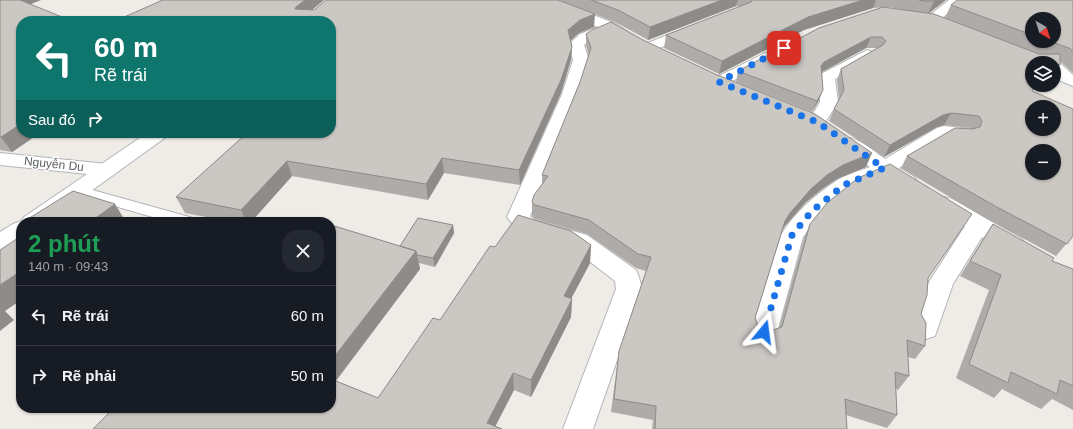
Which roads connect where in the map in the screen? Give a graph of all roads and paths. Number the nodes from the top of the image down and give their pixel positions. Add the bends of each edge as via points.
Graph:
1 (543, 0) edge
2 (957, 0) edge
3 (708, 24) edge
4 (611, 27) junction
5 (969, 34) edge
6 (647, 48) junction
7 (775, 52) edge
8 (872, 52) edge
9 (669, 58) edge
10 (1061, 67) edge
11 (1073, 70) edge
12 (1061, 74) edge
13 (1073, 81) edge
14 (740, 91) edge
15 (965, 133) edge
16 (152, 138) edge
17 (0, 159) edge
18 (884, 168) junction
19 (107, 170) junction
20 (78, 191) junction
21 (39, 217) edge
22 (170, 217) edge
23 (978, 225) junction
24 (16, 232) edge
25 (0, 243) edge
26 (1032, 255) edge
27 (926, 328) edge
28 (764, 332) edge
29 (578, 429) edge

1 - 4 street
2 - 5 street via 925,19
3 - 6 street
4 - 6 street
4 - 29 street via 585,37 576,44 581,60 570,94 518,217 526,226 579,241 627,277 629,289
6 - 9 street
7 - 14 street via 712,79
8 - 18 street via 827,77 829,102 810,119
10 - 11 street
12 - 13 street
15 - 18 street via 944,132
16 - 19 street
17 - 19 street, Nguyễn Du
18 - 23 street
18 - 28 street via 844,185 812,211 792,235
19 - 20 street
20 - 21 street
20 - 22 lane
23 - 26 street
23 - 27 street via 940,282
24 - 25 street

